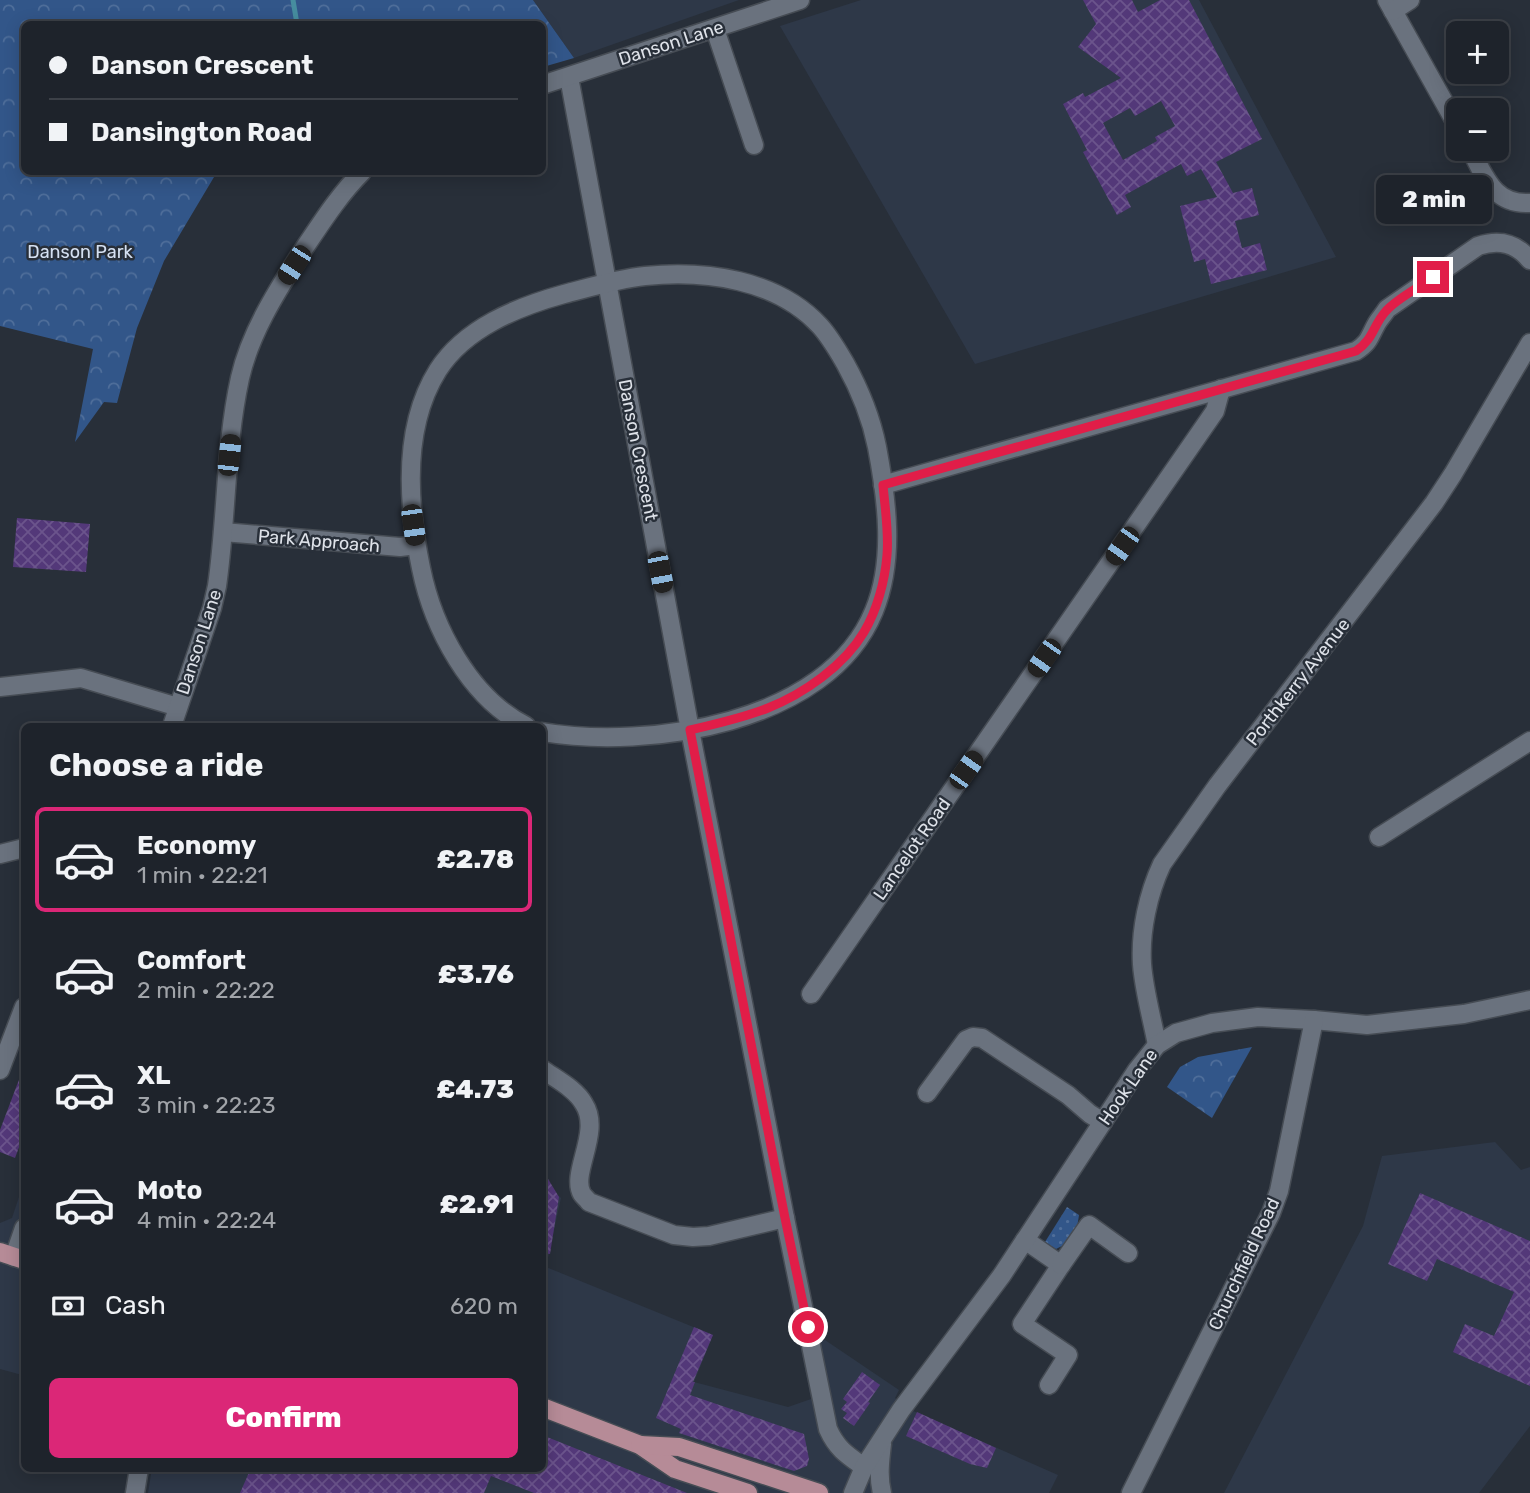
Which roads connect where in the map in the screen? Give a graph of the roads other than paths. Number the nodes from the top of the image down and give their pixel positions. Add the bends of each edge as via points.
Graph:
1 (800, 0) edge
2 (1410, 0) edge
3 (1390, 5) edge
4 (715, 29) junction
5 (569, 76) junction
6 (546, 84) edge
7 (1446, 105) edge
8 (754, 145) dead end
9 (1477, 161) edge
10 (359, 175) edge
11 (1523, 203) edge
12 (1530, 260) edge
13 (606, 282) junction
14 (1530, 342) edge
15 (1221, 389) junction
16 (883, 485) junction
17 (223, 532) junction
18 (416, 545) junction
19 (0, 687) edge
20 (178, 707) junction
21 (173, 723) edge
22 (520, 723) edge
23 (690, 730) junction
24 (546, 733) edge
25 (1530, 741) edge
26 (1378, 837) dead end
27 (21, 849) edge
28 (0, 854) edge
29 (811, 994) dead end
30 (1530, 1000) edge
31 (21, 1011) edge
32 (1314, 1020) junction
33 (7, 1029) edge
34 (1157, 1045) junction
35 (0, 1070) edge
36 (546, 1072) edge
37 (927, 1093) dead end
38 (1103, 1122) junction
39 (785, 1218) junction
40 (21, 1236) edge
41 (1025, 1240) junction
42 (1128, 1253) dead end
43 (13, 1256) edge
44 (1061, 1265) junction
45 (1049, 1385) dead end
46 (546, 1409) edge
47 (882, 1441) junction
48 (640, 1445) junction
49 (864, 1467) junction
50 (138, 1472) edge
51 (763, 1474) junction
52 (135, 1493) edge
53 (748, 1493) edge
54 (757, 1493) edge
55 (819, 1493) edge
56 (853, 1493) edge
57 (882, 1493) edge
58 (1131, 1493) edge

1 - 4 street, Danson Lane
2 - 3 street
3 - 7 street
4 - 5 street, Danson Lane
4 - 8 street
5 - 6 street, Danson Lane
5 - 13 street, Danson Crescent
9 - 11 street via 1494,191 1504,199
10 - 17 street, Danson Lane via 318,227 252,343 234,411
12 - 15 street via 1503,243 1478,246 1387,309 1370,339 1356,351
13 - 16 street via 686,274 726,278 768,290 799,308 820,326 856,384 869,413
13 - 18 street via 553,297 476,331 453,350 436,373 414,441 411,499
13 - 23 street, Danson Crescent
14 - 34 street, Porthkerry Avenue via 1434,503 1161,863 1141,944
15 - 16 street
15 - 29 street, Lancelot Road via 1215,411
16 - 23 street via 887,555 875,609 863,634 825,674 798,694
17 - 18 street, Park Approach
17 - 20 street, Danson Lane via 212,608
18 - 22 street via 434,614 448,643 483,694
19 - 20 street via 81,678
20 - 21 street, Danson Lane
23 - 24 street via 613,737
23 - 39 street, Danson Crescent
25 - 26 street
27 - 28 street
30 - 32 street, Hook Lane via 1464,1014 1367,1025
31 - 33 street
32 - 34 street, Hook Lane via 1258,1017 1212,1023 1176,1033
32 - 58 street, Churchfield Road via 1271,1213
33 - 35 street
34 - 38 street, Hook Lane
36 - 39 street via 578,1095 590,1118 579,1182 589,1202 674,1235 692,1237
37 - 38 street via 966,1040 982,1038
38 - 41 street, Hook Lane
39 - 49 street, Danson Crescent via 828,1429 835,1444
40 - 43 street
41 - 44 street
41 - 47 street, Hook Lane
42 - 44 street via 1089,1226
44 - 45 street via 1022,1324 1069,1354
46 - 48 main road
47 - 49 street, Hook Lane
47 - 57 street, Hook Lane
48 - 51 main road via 679,1447
48 - 53 main road via 675,1469
49 - 56 street, Hook Lane
50 - 52 street
51 - 54 main road
51 - 55 main road

